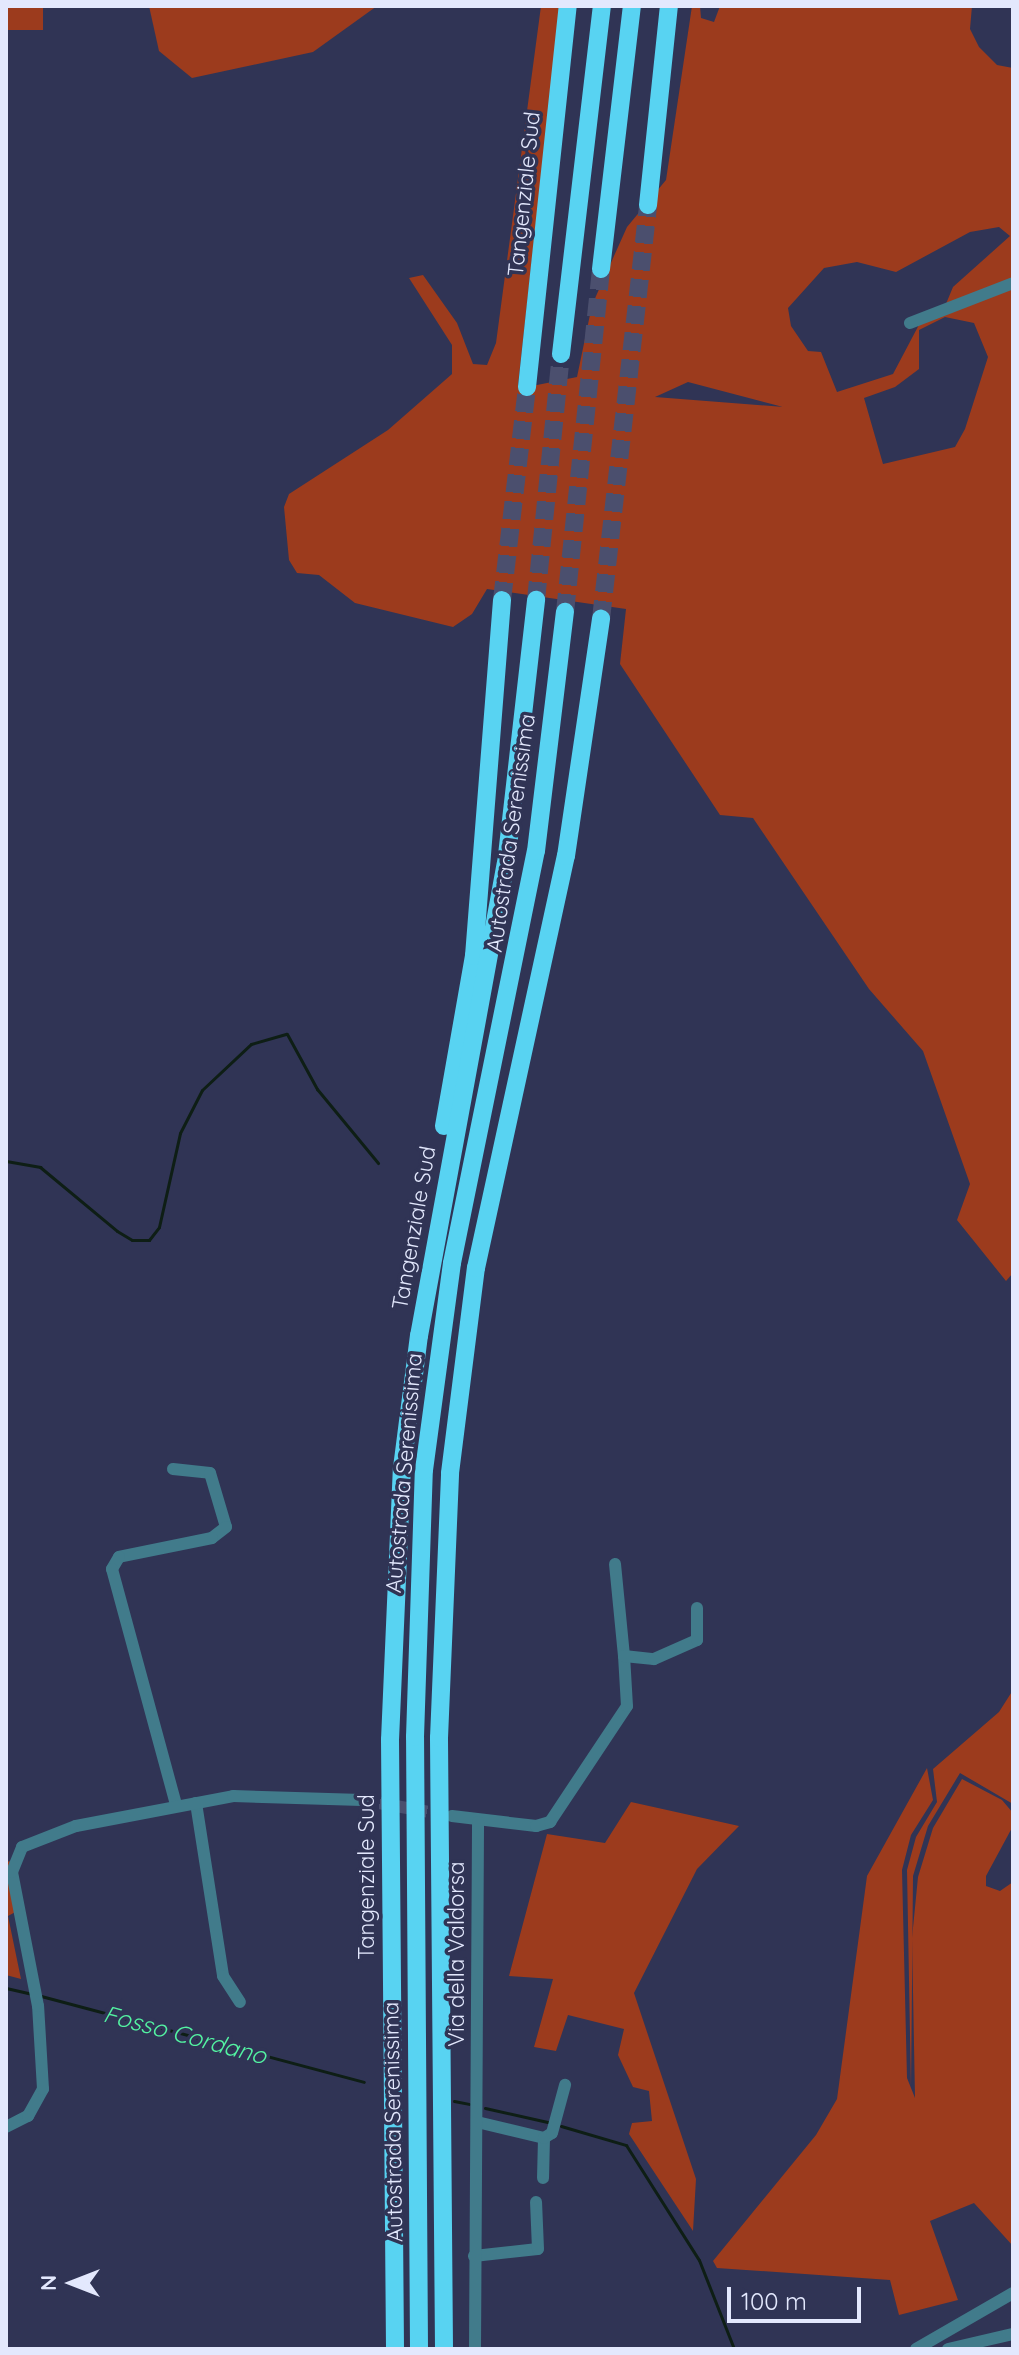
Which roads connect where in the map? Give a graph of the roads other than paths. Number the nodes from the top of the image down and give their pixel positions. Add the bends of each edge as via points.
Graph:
1 (568, 6) edge
2 (602, 6) edge
3 (632, 6) edge
4 (669, 6) edge
5 (648, 205) tunnel mouth
6 (601, 269) tunnel mouth
7 (1013, 283) edge
8 (910, 323) dead end
9 (561, 354) tunnel mouth
10 (527, 387) tunnel mouth
11 (502, 600) tunnel mouth
12 (536, 600) tunnel mouth
13 (565, 612) tunnel mouth
14 (601, 619) tunnel mouth
15 (173, 1469) dead end
16 (615, 1564) dead end
17 (697, 1608) dead end
18 (624, 1656) junction
19 (362, 1800) tunnel mouth
20 (196, 1803) junction
21 (176, 1805) junction
22 (452, 1816) tunnel mouth
23 (478, 1822) junction
24 (240, 2002) dead end
25 (565, 2085) dead end
26 (477, 2122) junction
27 (6, 2127) edge
28 (544, 2138) junction
29 (543, 2178) dead end
30 (536, 2202) dead end
31 (474, 2256) junction
32 (1013, 2293) edge
33 (1013, 2334) edge
34 (383, 2349) edge
35 (395, 2349) edge
36 (419, 2349) edge
37 (444, 2349) edge
38 (475, 2349) edge
39 (916, 2349) edge
40 (948, 2349) edge

1 - 10 highway, Tangenziale Sud
2 - 9 highway
3 - 6 highway
4 - 5 highway
7 - 8 street
11 - 34 highway, Tangenziale Sud via 474,956 407,1333 382,1587
12 - 35 highway, Tangenziale Sud via 506,864 419,1336 402,1468 390,1740
13 - 36 highway, Autostrada Serenissima via 536,851 452,1263 424,1470 415,1722
14 - 37 highway, Autostrada Serenissima via 566,856 476,1268 450,1473 439,1708
15 - 21 street via 210,1473 226,1527 212,1538 119,1557 112,1569
16 - 18 street
17 - 18 street via 697,1640 654,1659
18 - 23 street via 627,1706 563,1808 536,1826
19 - 20 street via 281,1794
20 - 21 street
20 - 24 street via 223,1976
21 - 27 street via 76,1826 18,1851 12,1872 38,2006 43,2089 28,2116
22 - 23 street
23 - 26 street, Via della Valdorsa
25 - 28 street via 552,2133
26 - 28 street
26 - 31 street, Via della Valdorsa
28 - 29 street
30 - 31 street via 538,2249
31 - 38 street, Via della Valdorsa
32 - 39 street
33 - 40 street

